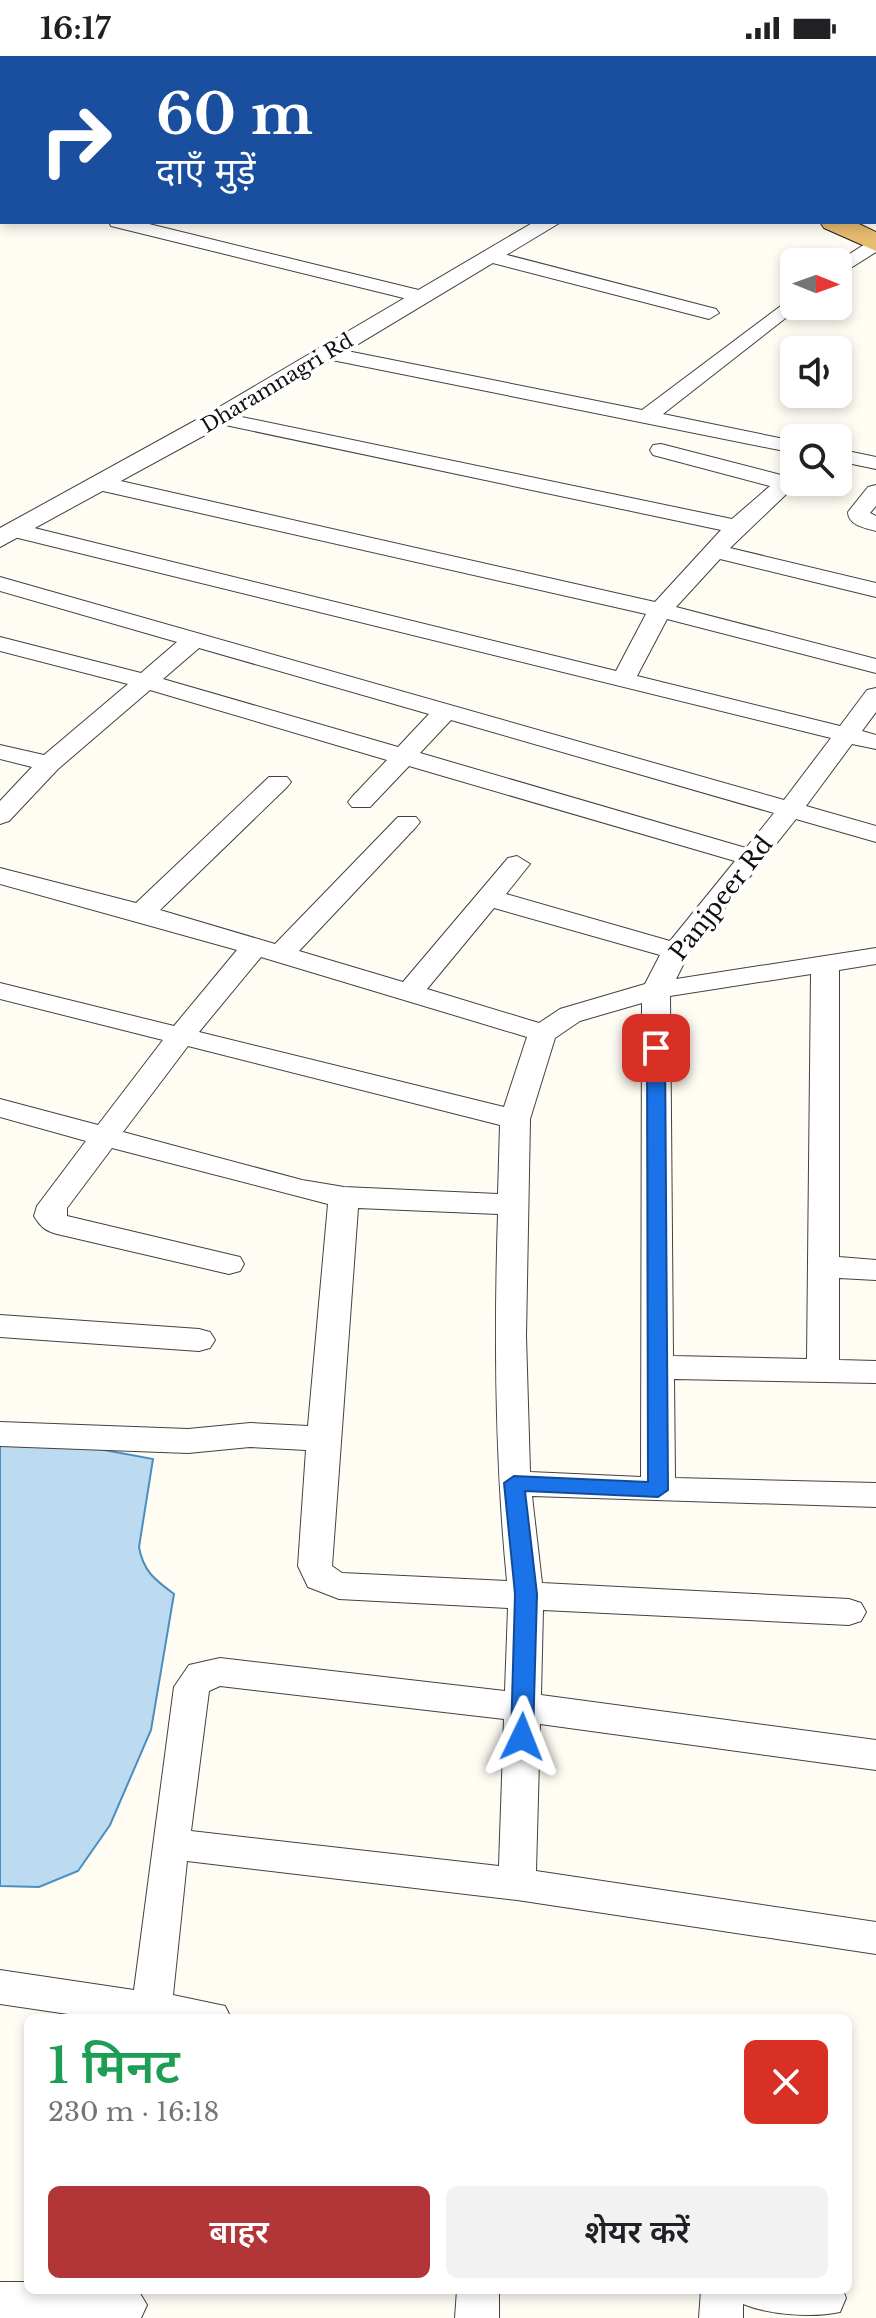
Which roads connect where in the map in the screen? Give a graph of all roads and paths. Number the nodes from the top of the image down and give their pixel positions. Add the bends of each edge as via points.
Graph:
1 (126, 224) edge
2 (547, 224) edge
3 (848, 224) edge
4 (853, 224) edge
5 (876, 228) edge
6 (876, 243) edge
7 (492, 257) junction
8 (852, 260) edge
9 (424, 297) junction
10 (709, 313) dead end
11 (780, 313) edge
12 (327, 353) junction
13 (646, 417) junction
14 (218, 418) junction
15 (780, 444) edge
16 (661, 450) dead end
17 (852, 458) edge
18 (876, 463) edge
19 (780, 477) edge
20 (103, 484) junction
21 (780, 487) edge
22 (876, 492) edge
23 (876, 524) edge
24 (737, 527) junction
25 (7, 535) edge
26 (715, 551) junction
27 (0, 584) edge
28 (876, 590) edge
29 (660, 610) junction
30 (194, 640) junction
31 (0, 644) edge
32 (876, 666) edge
33 (624, 678) junction
34 (144, 681) junction
35 (876, 695) edge
36 (445, 712) junction
37 (847, 734) junction
38 (876, 742) edge
39 (0, 752) edge
40 (403, 756) junction
41 (49, 764) junction
42 (278, 782) dead end
43 (361, 802) dead end
44 (790, 810) junction
45 (0, 816) edge
46 (407, 822) dead end
47 (876, 834) edge
48 (752, 858) junction
49 (517, 864) dead end
50 (0, 876) edge
51 (489, 898) junction
52 (141, 913) junction
53 (676, 951) junction
54 (267, 952) junction
55 (876, 956) edge
56 (825, 963) junction
57 (656, 990) junction
58 (0, 991) edge
59 (409, 993) junction
60 (543, 1033) junction
61 (180, 1037) junction
62 (1, 1110) edge
63 (515, 1119) junction
64 (102, 1138) junction
65 (344, 1197) junction
66 (515, 1205) junction
67 (229, 1264) dead end
68 (824, 1267) junction
69 (876, 1270) edge
70 (0, 1326) edge
71 (199, 1340) dead end
72 (658, 1367) junction
73 (823, 1372) junction
74 (876, 1372) edge
75 (0, 1434) edge
76 (321, 1439) junction
77 (514, 1483) junction
78 (658, 1490) junction
79 (876, 1495) edge
80 (526, 1594) junction
81 (849, 1612) dead end
82 (523, 1707) junction
83 (876, 1755) edge
84 (170, 1844) junction
85 (517, 1884) junction
86 (876, 1938) edge
87 (0, 1987) edge
88 (152, 2014) edge
89 (478, 2294) edge
90 (722, 2294) edge
91 (792, 2294) edge
92 (825, 2298) dead end
93 (0, 2302) edge
94 (125, 2304) edge
95 (477, 2318) edge
96 (721, 2318) edge

1 - 9 street
2 - 7 street, Dharamnagri Rd
3 - 6 highway
4 - 5 highway
6 - 8 street
7 - 9 street, Dharamnagri Rd
7 - 10 street
9 - 12 street, Dharamnagri Rd
11 - 13 street
12 - 13 street
12 - 14 street, Dharamnagri Rd
13 - 15 street
14 - 20 street, Dharamnagri Rd
14 - 24 street
16 - 19 street
17 - 18 street
20 - 25 street, Dharamnagri Rd
20 - 29 street
21 - 24 street
22 - 23 street via 859,512 859,517
24 - 26 street
25 - 33 street
26 - 28 street
26 - 29 street
27 - 30 street
29 - 32 street
29 - 33 street
30 - 34 street
30 - 36 street
31 - 34 street
33 - 37 street
34 - 40 street
34 - 41 street
35 - 37 street, Panjpeer Rd
36 - 40 street
36 - 44 street
37 - 38 street
37 - 44 street, Panjpeer Rd
39 - 41 street
40 - 43 street
40 - 48 street
41 - 45 street
42 - 52 street
44 - 47 street
44 - 48 street, Panjpeer Rd
46 - 54 street
48 - 53 street, Panjpeer Rd
49 - 51 street
50 - 52 street
51 - 53 street
51 - 59 street
52 - 54 street
53 - 57 street, Panjpeer Rd
54 - 59 street
54 - 61 street
55 - 56 street
56 - 57 street
56 - 68 street
57 - 60 street via 570,1015
57 - 72 street, Panjpeer Rd
58 - 61 street
59 - 60 street
60 - 63 street
61 - 63 street
61 - 64 street
62 - 64 street
63 - 66 street
64 - 65 street
64 - 67 street via 52,1206 49,1216 57,1224
65 - 66 street
65 - 76 street
66 - 77 street via 510,1336
68 - 69 street
68 - 73 street
70 - 71 street
72 - 73 street
72 - 78 street, Panjpeer Rd
73 - 74 street
75 - 76 street via 188,1441 250,1435
76 - 80 street via 315,1566 320,1578 339,1586
77 - 78 street
77 - 80 street
78 - 79 street
80 - 81 street
80 - 82 street
82 - 83 street
82 - 84 street via 220,1672 202,1675 192,1687
82 - 85 street
84 - 85 street
84 - 88 street
85 - 86 street
87 - 88 street
89 - 95 street
90 - 96 street
91 - 92 street
93 - 94 street

